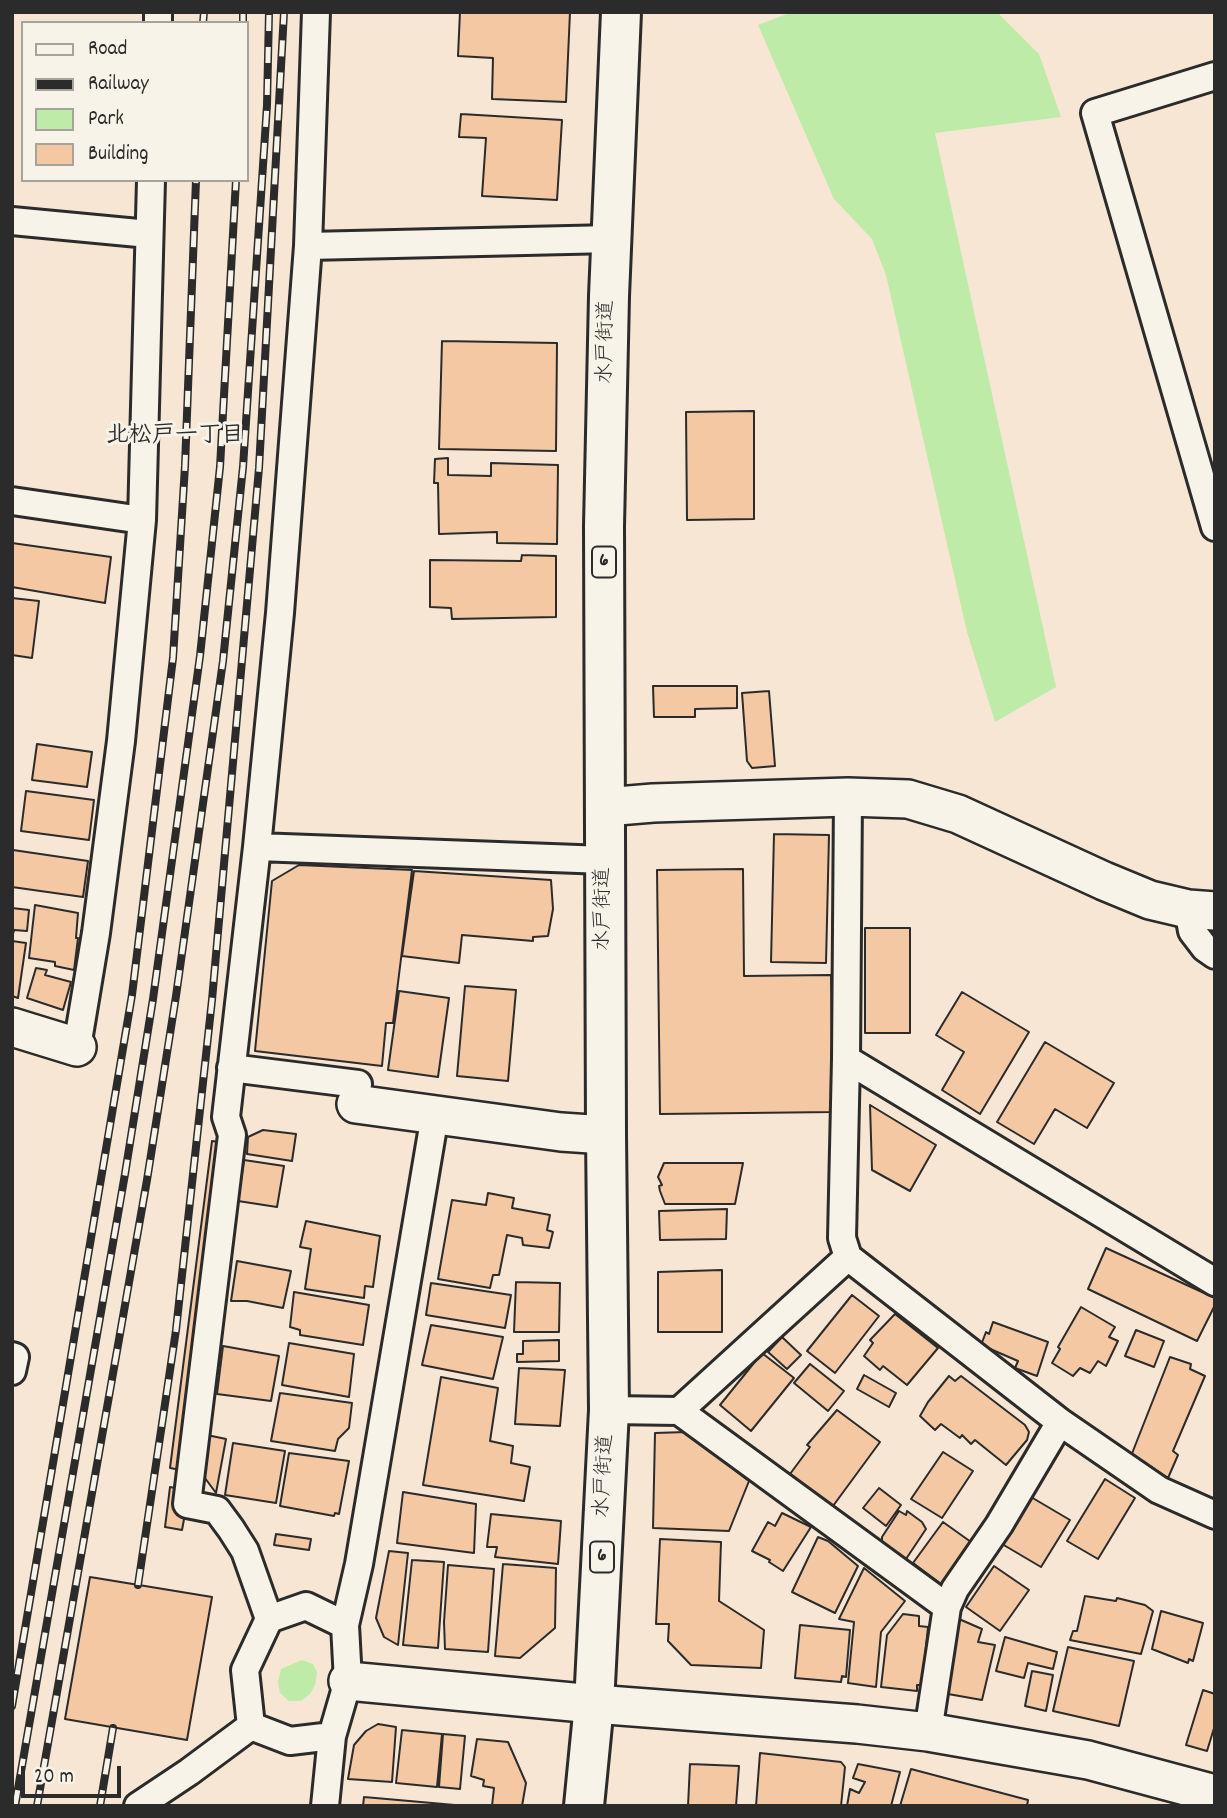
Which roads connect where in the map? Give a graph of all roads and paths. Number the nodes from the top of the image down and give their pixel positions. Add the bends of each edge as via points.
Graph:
1 (316, 12) edge
2 (621, 12) edge
3 (1215, 76) edge
4 (151, 182) edge
5 (12, 221) edge
6 (149, 234) junction
7 (612, 239) junction
8 (308, 246) junction
9 (12, 501) edge
10 (142, 520) junction
11 (1215, 527) edge
12 (848, 797) junction
13 (605, 807) junction
14 (257, 846) junction
15 (605, 860) junction
16 (1201, 910) edge
17 (1215, 955) edge
18 (12, 1027) edge
19 (77, 1048) joint
20 (846, 1059) junction
21 (231, 1068) junction
22 (356, 1104) joint
23 (435, 1115) junction
24 (606, 1135) junction
25 (848, 1257) junction
26 (1215, 1282) edge
27 (12, 1356) edge
28 (12, 1371) edge
29 (609, 1410) junction
30 (679, 1411) junction
31 (1060, 1422) junction
32 (1215, 1515) edge
33 (947, 1607) junction
34 (269, 1619) junction
35 (345, 1625) junction
36 (348, 1681) junction
37 (594, 1704) junction
38 (251, 1726) junction
39 (928, 1732) junction
40 (332, 1736) junction
41 (1215, 1794) edge
42 (138, 1806) edge
43 (325, 1806) edge
44 (584, 1806) edge

1 - 8 street
2 - 7 highway, 水戸街道 / 6
3 - 11 street via 1095,113
4 - 6 street
5 - 6 street
6 - 10 street
7 - 8 street
7 - 13 highway, 水戸街道 / 6 via 604,526
8 - 14 street
9 - 10 street
10 - 19 street via 119,754
12 - 13 street
12 - 16 street via 908,799 958,814 1150,900
12 - 20 street
13 - 15 highway, 水戸街道 / 6
14 - 15 street
14 - 21 street
15 - 24 highway, 水戸街道 / 6
16 - 17 street via 1192,931
18 - 19 street
20 - 25 street via 842,1238
20 - 26 street
21 - 22 street via 358,1084
21 - 34 street via 226,1117 232,1135 187,1504 217,1510 245,1551
22 - 23 street
23 - 24 street
23 - 35 street
24 - 29 highway, 水戸街道 / 6
25 - 30 street
25 - 31 street
27 - 28 street
29 - 30 street
29 - 37 highway, 水戸街道 / 6
30 - 33 street
31 - 32 street via 1159,1490
31 - 33 street
33 - 39 street
34 - 35 street via 306,1606
34 - 38 street via 245,1670
35 - 36 street
36 - 37 street
36 - 40 street
37 - 39 street
37 - 44 highway, 水戸街道 / 6
38 - 40 street via 290,1741
38 - 42 street
39 - 41 street via 1088,1760
40 - 43 street

